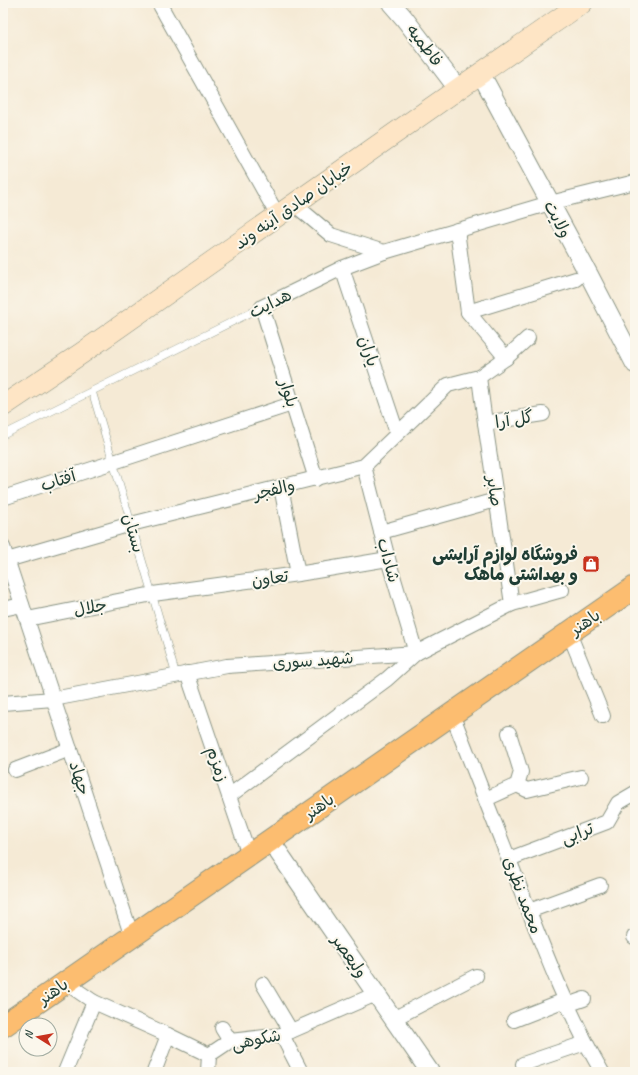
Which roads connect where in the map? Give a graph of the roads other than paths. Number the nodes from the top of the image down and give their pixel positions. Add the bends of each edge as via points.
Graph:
1 (159, 3) edge
2 (391, 3) edge
3 (582, 3) edge
4 (405, 10) edge
5 (480, 74) junction
6 (458, 88) junction
7 (635, 182) edge
8 (550, 203) junction
9 (286, 210) junction
10 (457, 230) junction
11 (384, 252) junction
12 (342, 268) junction
13 (576, 279) dead end
14 (262, 307) junction
15 (468, 312) junction
16 (528, 338) dead end
17 (506, 358) junction
18 (635, 364) edge
19 (479, 377) junction
20 (92, 391) junction
21 (292, 404) junction
22 (3, 406) edge
23 (543, 414) dead end
24 (485, 423) junction
25 (397, 433) junction
26 (3, 435) edge
27 (114, 462) junction
28 (364, 466) junction
29 (316, 479) junction
30 (281, 487) junction
31 (3, 498) edge
32 (496, 500) junction
33 (131, 524) junction
34 (381, 532) junction
35 (5, 553) edge
36 (388, 559) junction
37 (298, 574) junction
38 (635, 587) edge
39 (562, 590) dead end
40 (152, 594) junction
41 (512, 604) junction
42 (22, 605) junction
43 (3, 610) edge
44 (27, 619) junction
45 (569, 633) junction
46 (416, 653) junction
47 (181, 674) junction
48 (53, 699) junction
49 (3, 703) edge
50 (452, 714) junction
51 (603, 716) dead end
52 (509, 733) dead end
53 (70, 749) junction
54 (15, 770) dead end
55 (581, 777) dead end
56 (517, 785) junction
57 (635, 793) edge
58 (229, 796) junction
59 (486, 799) junction
60 (270, 840) junction
61 (249, 855) junction
62 (509, 859) junction
63 (600, 885) dead end
64 (529, 911) junction
65 (132, 937) junction
66 (476, 976) dead end
67 (66, 982) junction
68 (263, 984) dead end
69 (376, 994) junction
70 (584, 999) dead end
71 (94, 1002) junction
72 (566, 1002) junction
73 (393, 1019) junction
74 (514, 1020) dead end
75 (3, 1026) edge
76 (222, 1028) dead end
77 (287, 1033) junction
78 (168, 1035) junction
79 (230, 1041) junction
80 (585, 1043) junction
81 (209, 1055) junction
82 (523, 1064) dead end
83 (65, 1072) edge
84 (154, 1072) edge
85 (208, 1072) edge
86 (301, 1072) edge
87 (430, 1072) edge
88 (602, 1072) edge

1 - 9 street
2 - 4 street, فاطمیه
3 - 5 main road, خیابان صادق آینه وند
4 - 6 street, فاطمیه
5 - 6 main road, خیابان صادق آینه وند
5 - 8 street, ولایت
6 - 9 main road, خیابان صادق آینه وند
7 - 8 street, هدایت
8 - 10 street, هدایت
8 - 18 street, ولایت
9 - 11 street via 331,235
9 - 22 main road, خیابان صادق آینه وند
10 - 11 street, هدایت
10 - 15 street
11 - 12 street, هدایت
12 - 14 street, هدایت
12 - 25 street, یاران
13 - 15 street
14 - 20 lane, هدایت
14 - 21 street, بلوار
15 - 17 street
16 - 17 street, والفجر
17 - 19 street, والفجر
19 - 24 street, صابر
19 - 25 street, والفجر via 448,385
20 - 26 lane, هدایت
20 - 27 lane, بستان
21 - 27 street, آفتاب
21 - 29 street, بلوار
23 - 24 street, گل آرا
24 - 32 street, صابر
25 - 28 street, والفجر
27 - 31 street, آفتاب
27 - 33 lane, بستان
28 - 29 street, والفجر
28 - 34 street, شاداب
29 - 30 street, والفجر
30 - 33 street, والفجر
30 - 37 street
32 - 34 street
32 - 41 street, صابر
33 - 35 street, والفجر
33 - 40 lane, بستان
34 - 36 street, شاداب
35 - 42 street, جهاد
36 - 37 street, تعاون
36 - 46 street, شاداب
37 - 40 street, تعاون
38 - 45 main road, باهنر
39 - 41 street, شهید سوری
40 - 44 street, جلال
40 - 47 lane, بستان
41 - 46 street, شهید سوری
42 - 43 street
42 - 44 street, جهاد
44 - 48 street, جهاد
45 - 50 main road, باهنر
45 - 51 street
46 - 47 street, شهید سوری via 227,666
46 - 58 street via 387,679
47 - 48 street, شهید سوری
47 - 58 street, زمزم
48 - 49 street, شهید سوری
48 - 53 street, جهاد
50 - 59 street, محمد نظری
50 - 60 main road, باهنر
52 - 56 street via 521,772
53 - 54 street
53 - 65 street, جهاد
55 - 56 street via 527,790
56 - 59 street
57 - 62 street, ترابی via 618,803 607,822
58 - 61 street, زمزم
59 - 62 street, محمد نظری
60 - 61 main road, باهنر
60 - 69 street, ولیعصر
61 - 65 main road, باهنر
62 - 64 street, محمد نظری
63 - 64 street
64 - 72 street, محمد نظری
65 - 67 main road, باهنر
66 - 73 street
67 - 71 street, شکوهی
67 - 75 main road, باهنر
68 - 77 street
69 - 73 street, ولیعصر
69 - 77 street, شکوهی
70 - 72 street
71 - 78 street, شکوهی
71 - 83 street
72 - 74 street
72 - 80 street, محمد نظری
73 - 87 street, ولیعصر
76 - 79 street
77 - 79 street, شکوهی
77 - 86 street
78 - 81 street, شکوهی
78 - 84 street
79 - 81 street, شکوهی
80 - 82 street
80 - 88 street, محمد نظری
81 - 85 street

